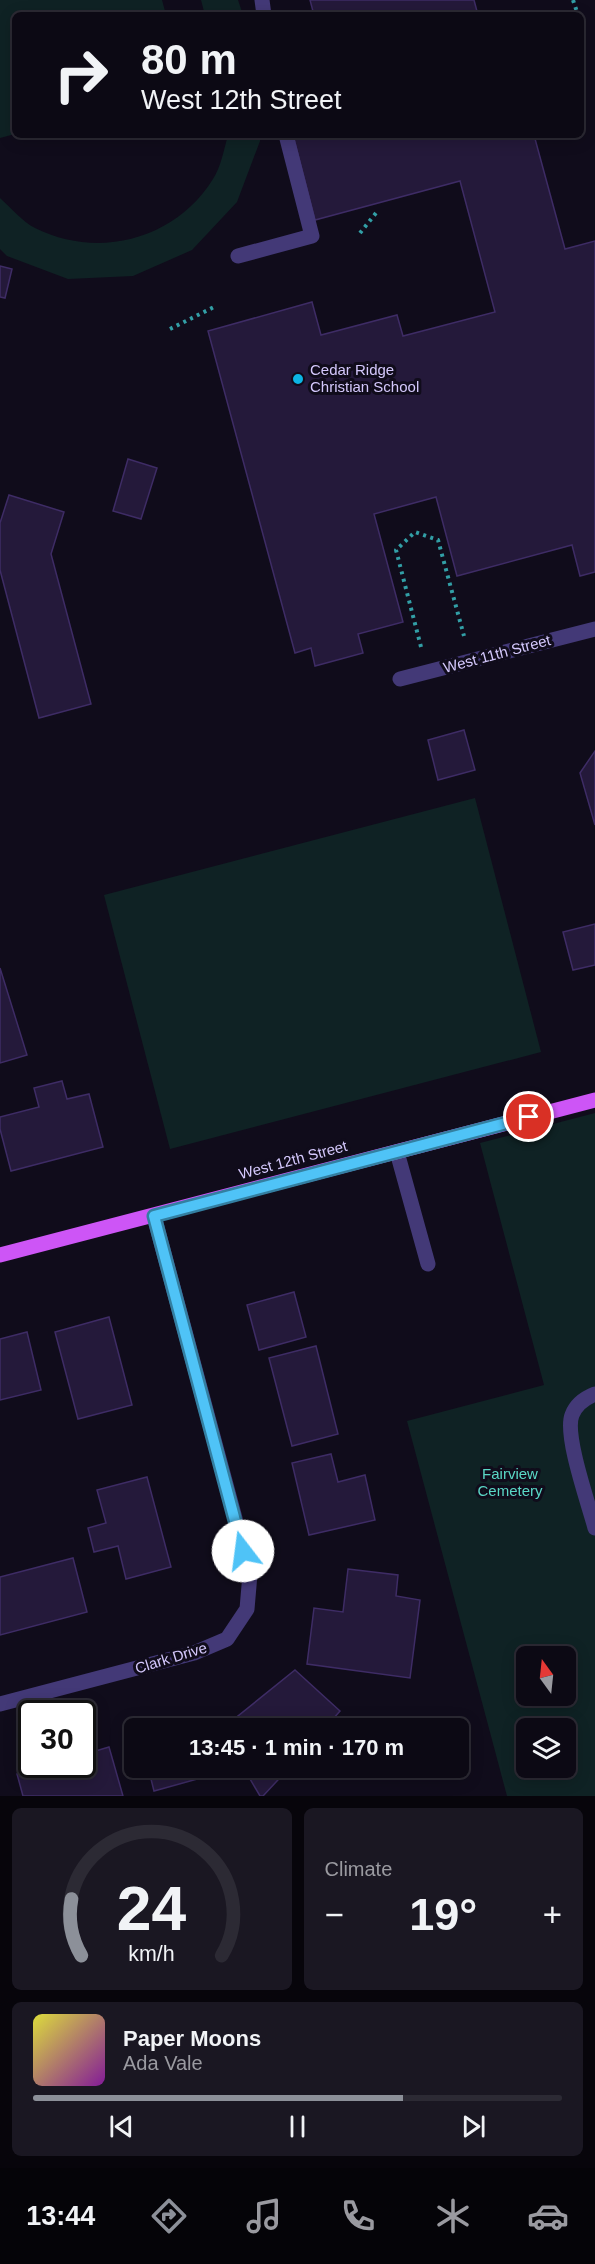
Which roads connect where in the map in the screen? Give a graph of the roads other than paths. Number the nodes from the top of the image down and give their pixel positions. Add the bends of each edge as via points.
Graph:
1 (287, 138) edge
2 (238, 256) dead end
3 (595, 628) edge
4 (400, 679) dead end
5 (595, 1100) edge
6 (397, 1152) junction
7 (154, 1216) junction
8 (0, 1255) edge
9 (428, 1264) dead end
10 (595, 1395) edge
11 (595, 1528) edge
12 (0, 1704) edge

1 - 2 street via 312,236
3 - 4 street, West 11th Street
5 - 6 main road, West 12th Street
6 - 7 main road, West 12th Street
6 - 9 street
7 - 8 main road, West 12th Street
7 - 12 street, Clark Drive via 250,1574 247,1609 226,1639 194,1653
10 - 11 street via 583,1399 571,1416 571,1438

